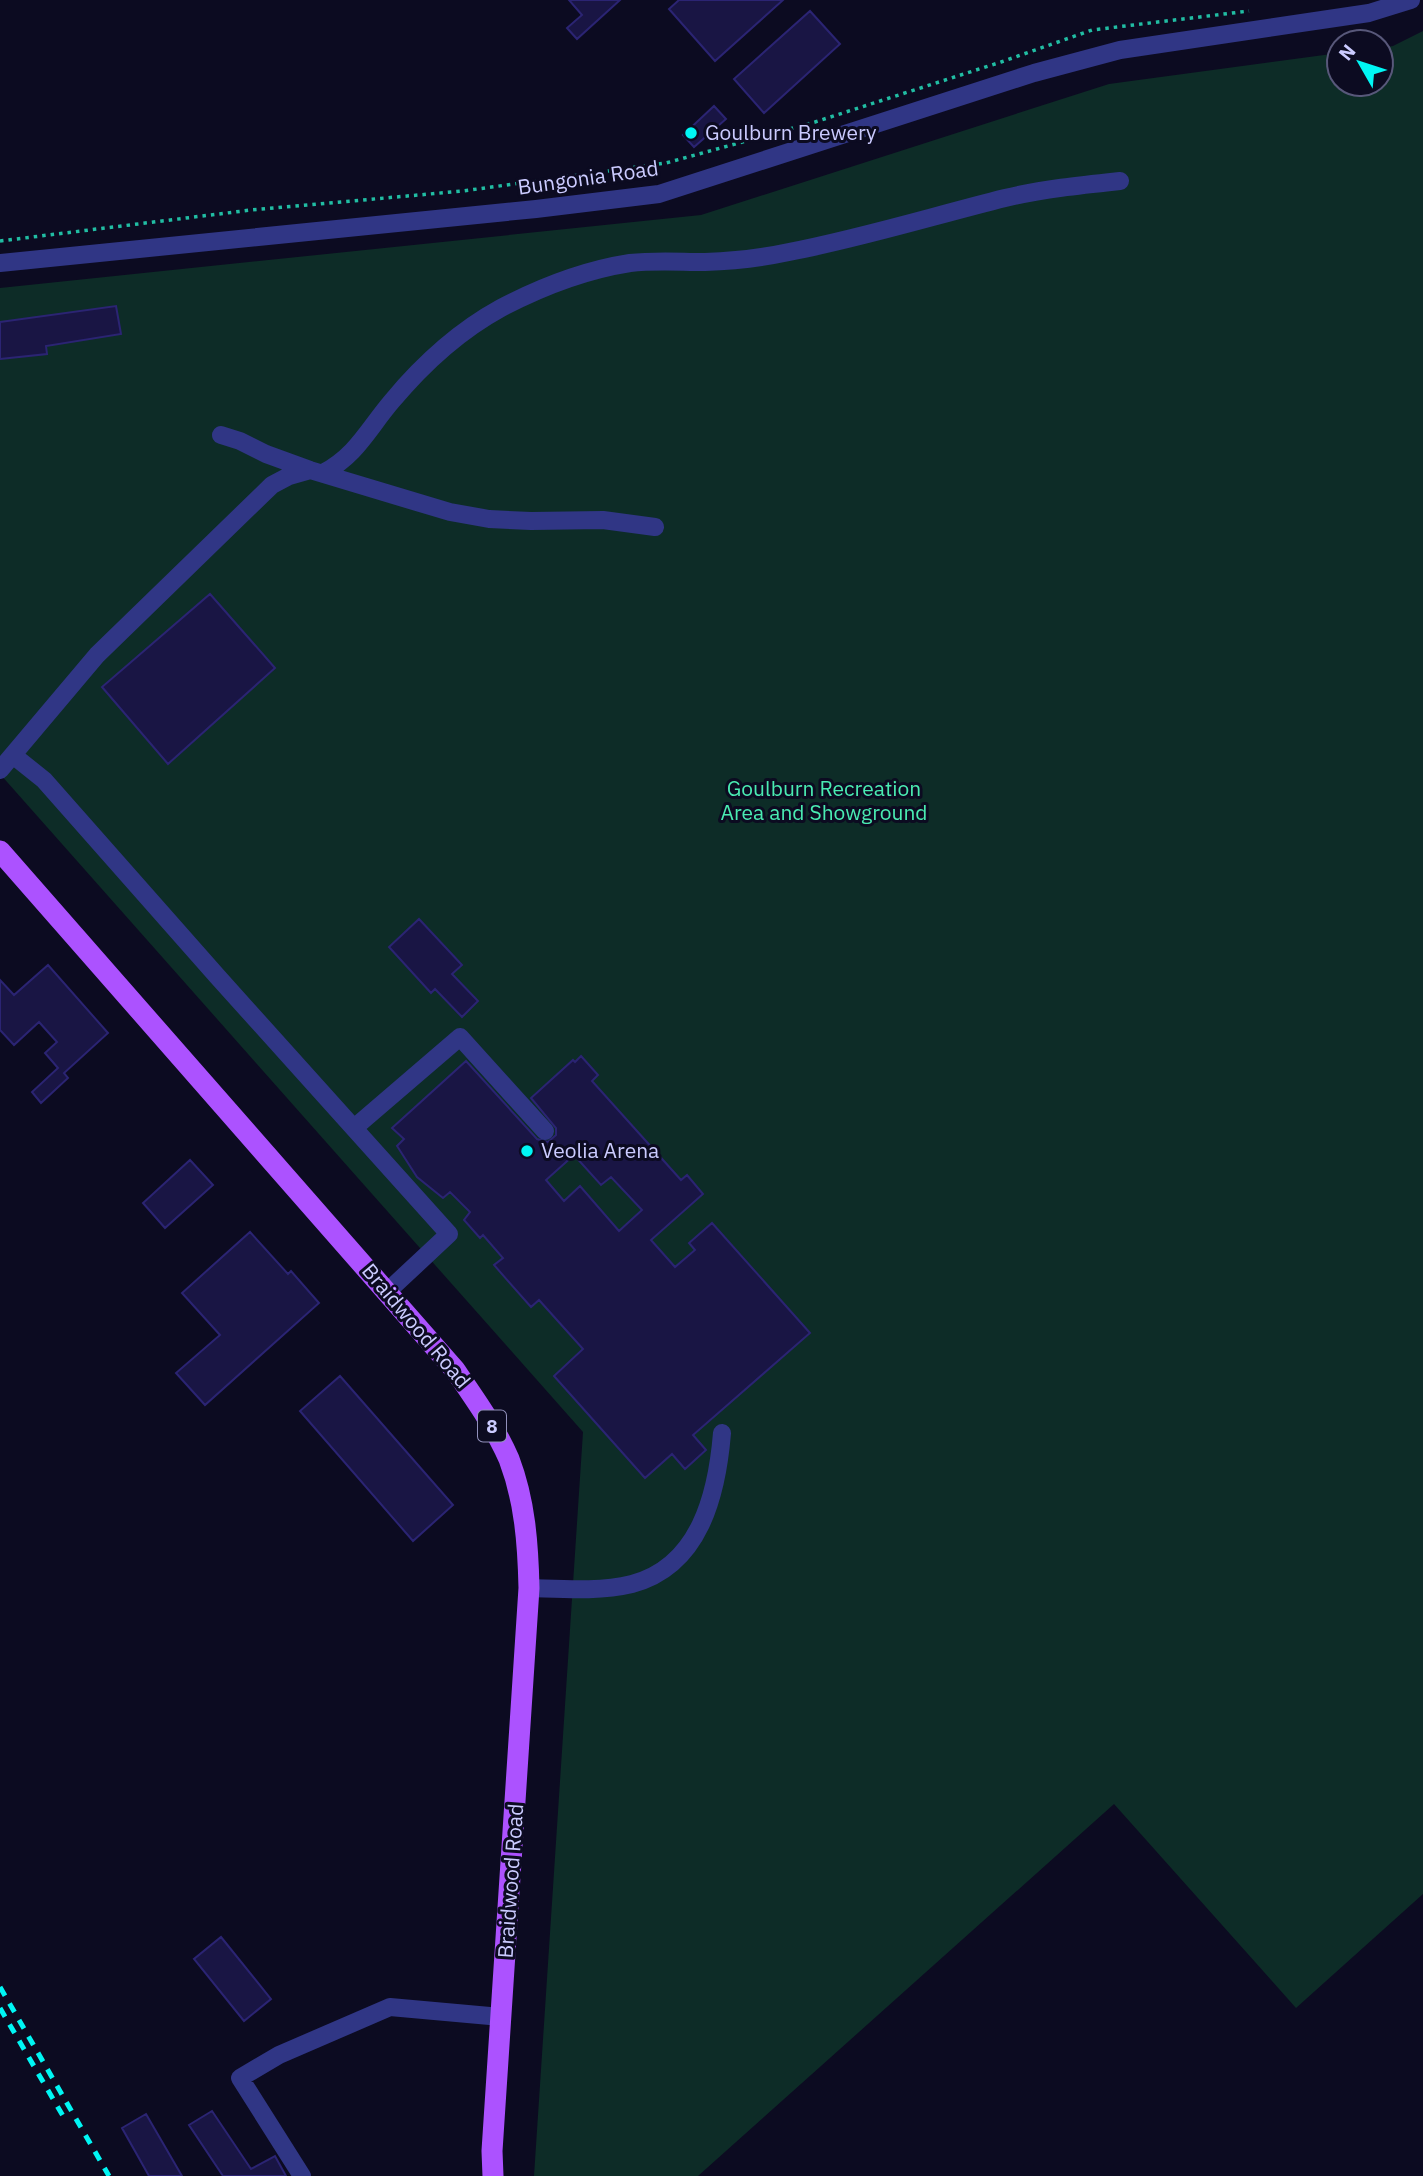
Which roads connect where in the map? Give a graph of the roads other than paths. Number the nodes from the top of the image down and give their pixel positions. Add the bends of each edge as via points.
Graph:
1 (1411, 0) edge
2 (1120, 181) dead end
3 (0, 264) edge
4 (221, 435) dead end
5 (317, 471) junction
6 (655, 527) dead end
7 (14, 756) junction
8 (0, 770) edge
9 (0, 851) edge
10 (354, 1128) junction
11 (545, 1131) dead end
12 (388, 1291) junction
13 (722, 1433) dead end
14 (529, 1588) junction
15 (501, 2017) junction
16 (302, 2176) edge
17 (493, 2176) edge

1 - 3 street, Bungonia Road via 1369,13 1120,50 1034,73 659,194
2 - 5 street via 1007,198 772,256 632,263 588,272 500,309 461,333 392,401 341,463
4 - 5 street
5 - 6 street via 450,512
5 - 7 street via 289,475 272,485 97,655
7 - 8 street
7 - 10 street via 44,780
9 - 12 main road, Braidwood Road / 8
10 - 11 street via 460,1037
10 - 12 street via 449,1234
12 - 14 main road, Braidwood Road / 8 via 456,1370 509,1460 522,1501
13 - 14 street via 712,1495 702,1524 673,1564 631,1584 569,1590
14 - 15 main road, Braidwood Road / 8
15 - 16 street via 390,2007 279,2055 240,2078
15 - 17 main road, Braidwood Road / 8

